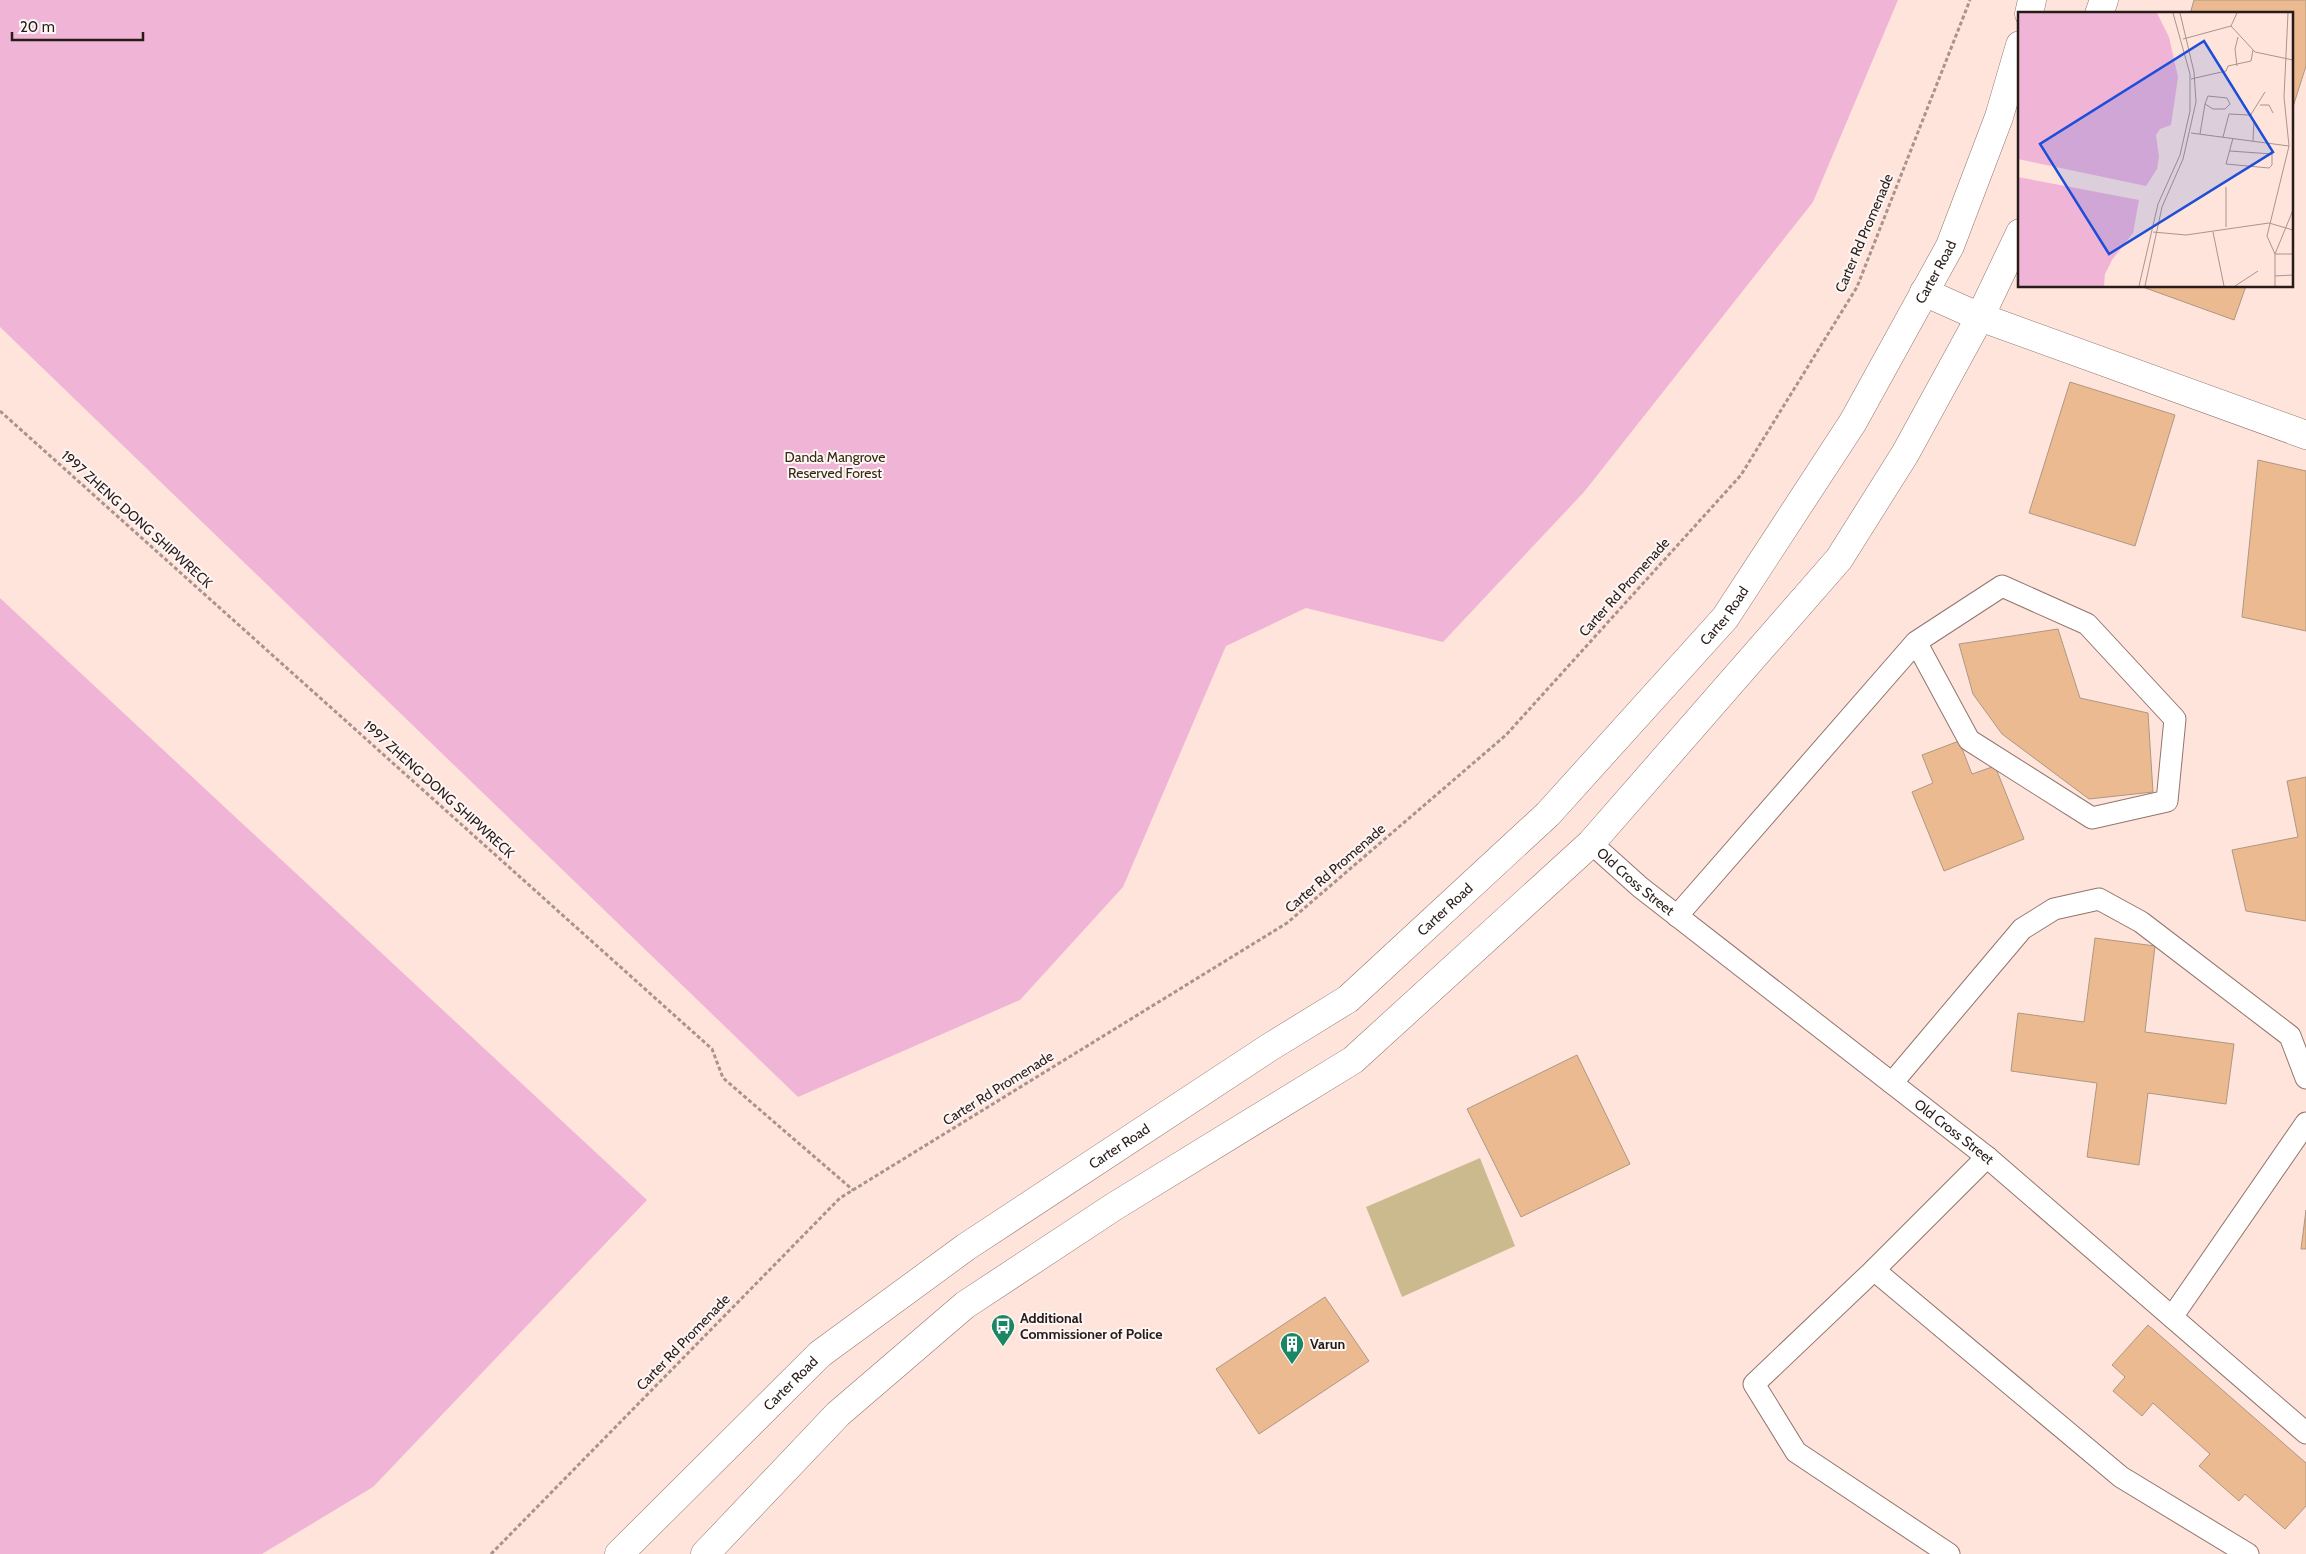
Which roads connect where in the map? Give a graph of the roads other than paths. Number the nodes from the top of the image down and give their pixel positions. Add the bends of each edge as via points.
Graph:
1 (2104, 0) edge
2 (2100, 12) edge
3 (2018, 52) edge
4 (2018, 237) edge
5 (1924, 292) junction
6 (1980, 317) junction
7 (2306, 434) edge
8 (1916, 642) junction
9 (1591, 843) junction
10 (1677, 916) junction
11 (2301, 1050) edge
12 (2306, 1078) edge
13 (1892, 1083) junction
14 (2306, 1123) edge
15 (1987, 1157) junction
16 (1874, 1270) junction
17 (2172, 1318) junction
18 (2306, 1433) edge
19 (619, 1554) edge
20 (705, 1554) edge
21 (1949, 1554) edge
22 (2248, 1554) edge

1 - 2 main road
3 - 5 main road, Carter Road via 2000,117 1953,237
4 - 6 main road
5 - 6 main road
5 - 19 main road, Carter Road via 1853,422 1725,618 1548,814 1348,999 966,1247 820,1354
6 - 7 main road
6 - 9 main road via 1906,454 1839,559
8 - 8 lane via 2002,586 2087,624 2175,719 2168,801 2092,818 1969,740
8 - 10 lane
9 - 10 lane, Old Cross Street
9 - 20 main road via 1353,1060 1115,1206 965,1305 838,1414
10 - 13 lane, Old Cross Street
11 - 12 lane
11 - 13 lane via 2290,1036 2141,922 2099,900 2054,909 2022,929
13 - 15 lane, Old Cross Street
14 - 17 lane
15 - 16 lane
15 - 17 lane, Old Cross Street
16 - 21 lane via 1754,1384 1796,1452
16 - 22 lane via 2121,1477
17 - 18 lane, Old Cross Street

